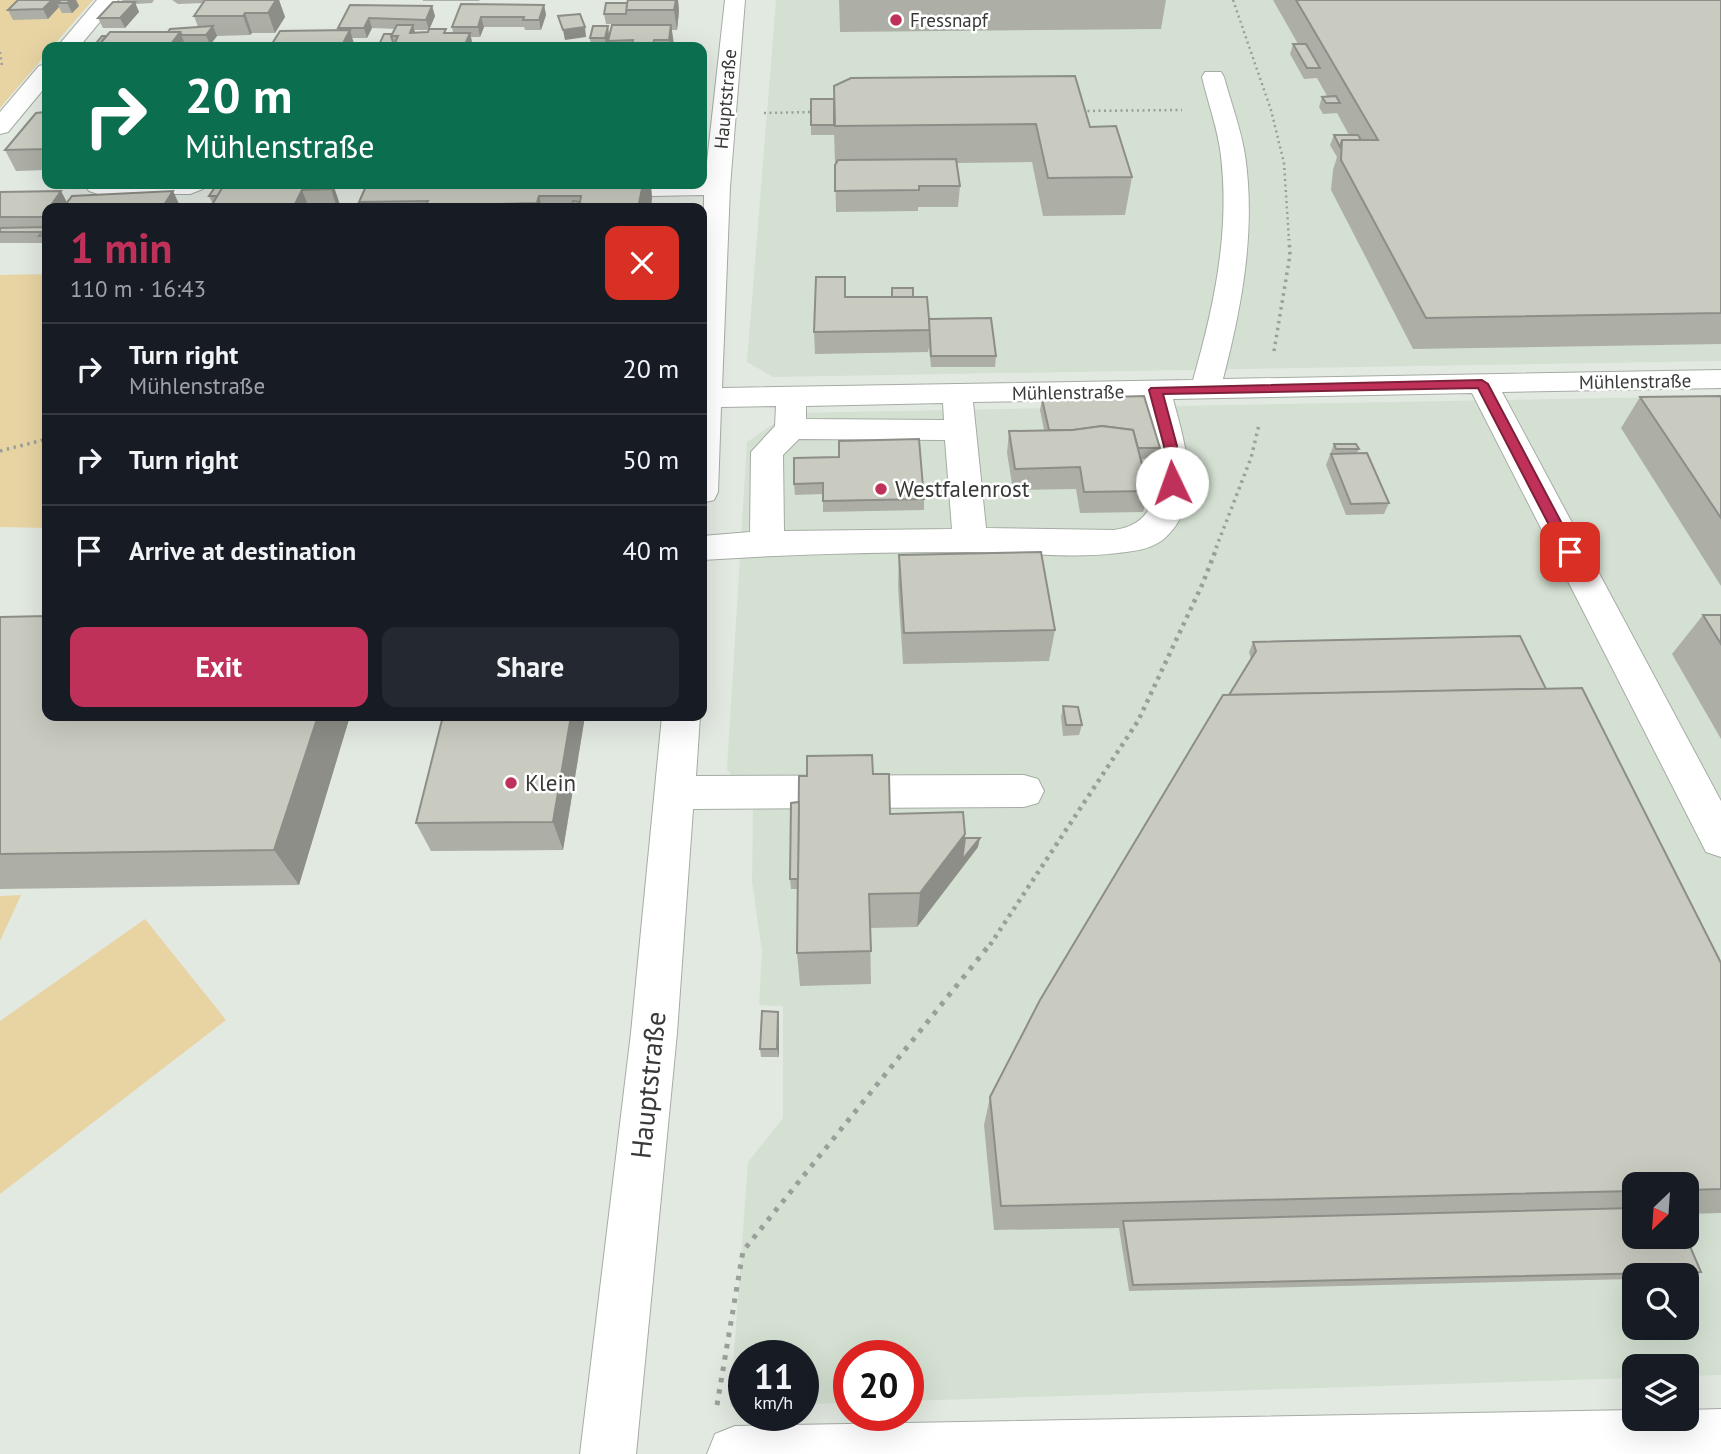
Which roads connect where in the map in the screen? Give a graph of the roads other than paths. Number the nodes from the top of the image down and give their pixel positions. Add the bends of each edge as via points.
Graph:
1 (108, 0) edge
2 (735, 0) edge
3 (72, 42) edge
4 (1213, 77) dead end
5 (714, 82) edge
6 (42, 83) edge
7 (0, 127) edge
8 (712, 140) edge
9 (707, 187) edge
10 (717, 187) junction
11 (1721, 379) edge
12 (1482, 384) junction
13 (1156, 390) junction
14 (1205, 390) junction
15 (957, 394) junction
16 (790, 397) junction
17 (708, 398) junction
18 (707, 414) edge
19 (791, 429) junction
20 (960, 430) junction
21 (970, 540) junction
22 (767, 543) junction
23 (707, 548) edge
24 (681, 721) edge
25 (1024, 791) dead end
26 (674, 793) junction
27 (1721, 840) edge
28 (725, 1435) edge
29 (1721, 1437) edge
30 (1181, 1451) edge
31 (608, 1454) edge

1 - 3 street
2 - 5 street, Hauptstraße
4 - 14 street via 1233,155 1236,246 1220,338
5 - 8 street, Hauptstraße via 725,113
6 - 7 street
8 - 10 street, Hauptstraße
9 - 10 street
10 - 17 street, Hauptstraße
11 - 12 street, Mühlenstraße
12 - 14 street, Mühlenstraße
12 - 27 street
13 - 14 street, Mühlenstraße
13 - 15 street, Mühlenstraße
13 - 21 street via 1170,446 1172,483 1168,508 1156,527 1138,539 1114,542
15 - 16 street, Mühlenstraße
15 - 20 street
16 - 17 street, Mühlenstraße
16 - 19 street
17 - 18 street, Hauptstraße
19 - 20 street
19 - 22 street via 767,452
20 - 21 street
21 - 22 street
22 - 23 street
24 - 26 street, Hauptstraße
25 - 26 street
26 - 31 street, Hauptstraße via 654,1034
28 - 30 street
29 - 30 street

